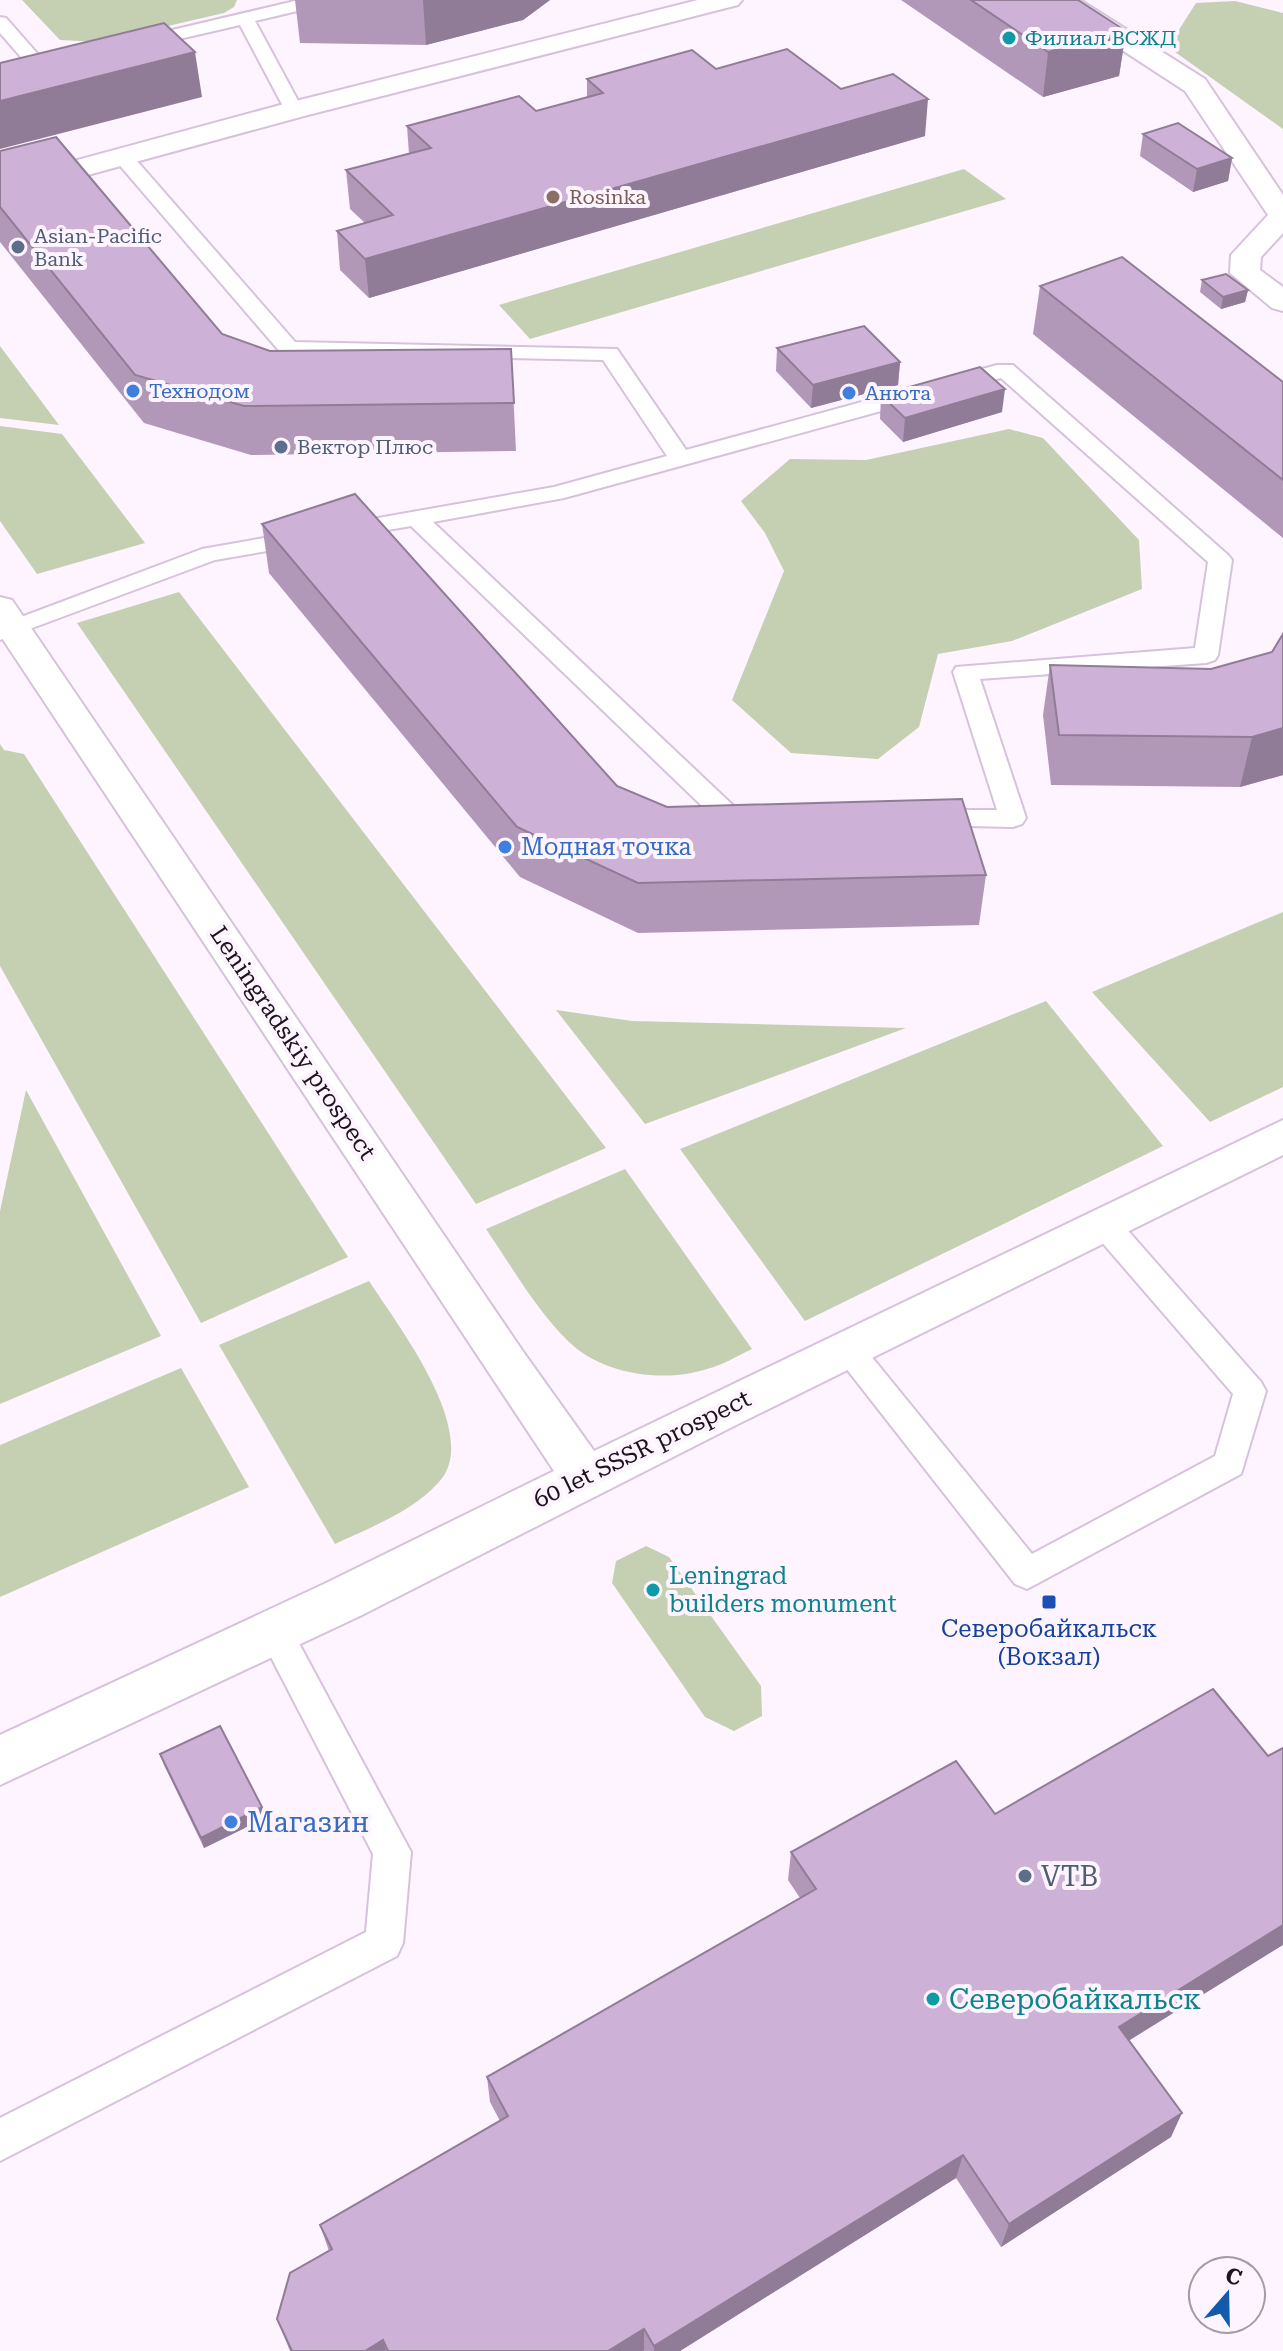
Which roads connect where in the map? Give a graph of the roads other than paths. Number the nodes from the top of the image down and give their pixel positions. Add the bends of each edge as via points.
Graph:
1 (321, 0) edge
2 (729, 0) edge
3 (1062, 0) edge
4 (245, 18) junction
5 (0, 22) edge
6 (112, 49) edge
7 (83, 56) edge
8 (294, 110) junction
9 (123, 157) junction
10 (0, 190) edge
11 (1283, 302) edge
12 (681, 459) junction
13 (414, 516) junction
14 (5, 623) edge
15 (904, 819) edge
16 (780, 820) edge
17 (1283, 1136) edge
18 (1105, 1225) junction
19 (847, 1349) junction
20 (585, 1477) junction
21 (275, 1632) junction
22 (0, 1761) edge
23 (0, 2138) edge

1 - 4 lane
2 - 8 street
3 - 11 street via 1195,85 1283,216 1246,255 1245,273
4 - 6 lane
4 - 8 lane
5 - 7 lane via 39,67
8 - 9 street
9 - 10 street
9 - 12 lane via 289,348 609,354
12 - 13 lane via 556,493
12 - 15 lane via 1005,370 1220,560 1206,655 965,672 1013,818
13 - 14 lane via 210,554
13 - 16 lane via 733,821
14 - 20 street, Leningradskiy prospect
17 - 18 street, 60 let SSSR prospect
18 - 19 street, 60 let SSSR prospect
18 - 19 lane via 1250,1391 1229,1464 1027,1574
19 - 20 street, 60 let SSSR prospect
20 - 21 street, 60 let SSSR prospect
21 - 22 street, 60 let SSSR prospect
21 - 23 lane via 392,1852 384,1943

